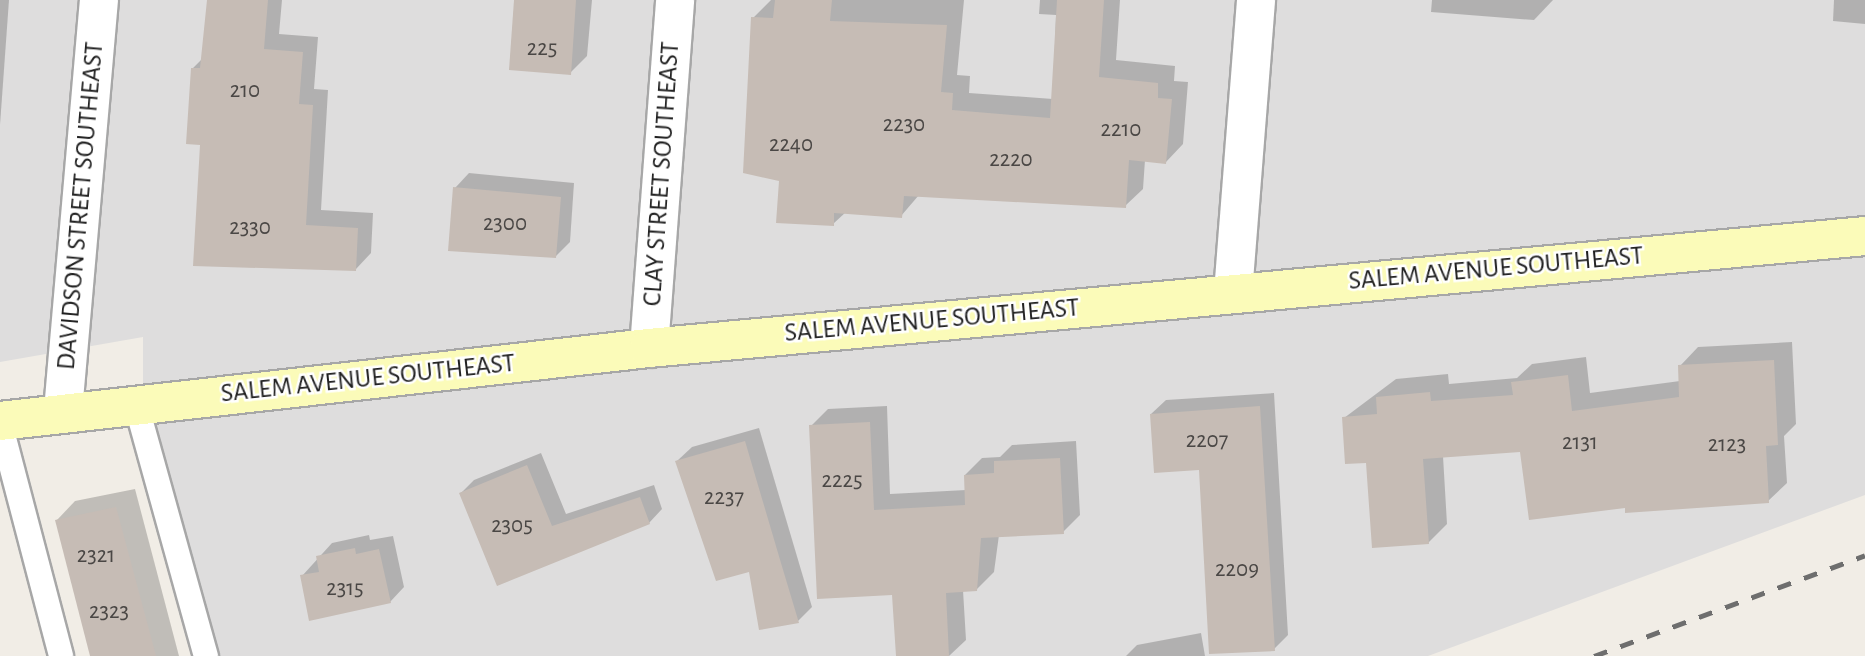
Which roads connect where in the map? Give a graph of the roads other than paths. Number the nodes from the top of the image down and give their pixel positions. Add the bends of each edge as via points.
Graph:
1 (99, 0) edge
2 (675, 0) edge
3 (1256, 0) edge
4 (1865, 236) edge
5 (1233, 293) junction
6 (649, 348) junction
7 (136, 404) junction
8 (63, 411) junction
9 (0, 422) edge
10 (61, 656) edge
11 (206, 656) edge

1 - 8 street, DAVIDSON STREET SOUTHEAST
2 - 6 street, CLAY STREET SOUTHEAST
3 - 5 street
4 - 5 main road, SALEM AVENUE SOUTHEAST
5 - 6 main road, SALEM AVENUE SOUTHEAST
6 - 7 main road, SALEM AVENUE SOUTHEAST
7 - 8 main road, SALEM AVENUE SOUTHEAST
7 - 11 lane
8 - 9 main road, SALEM AVENUE SOUTHEAST
9 - 10 lane

